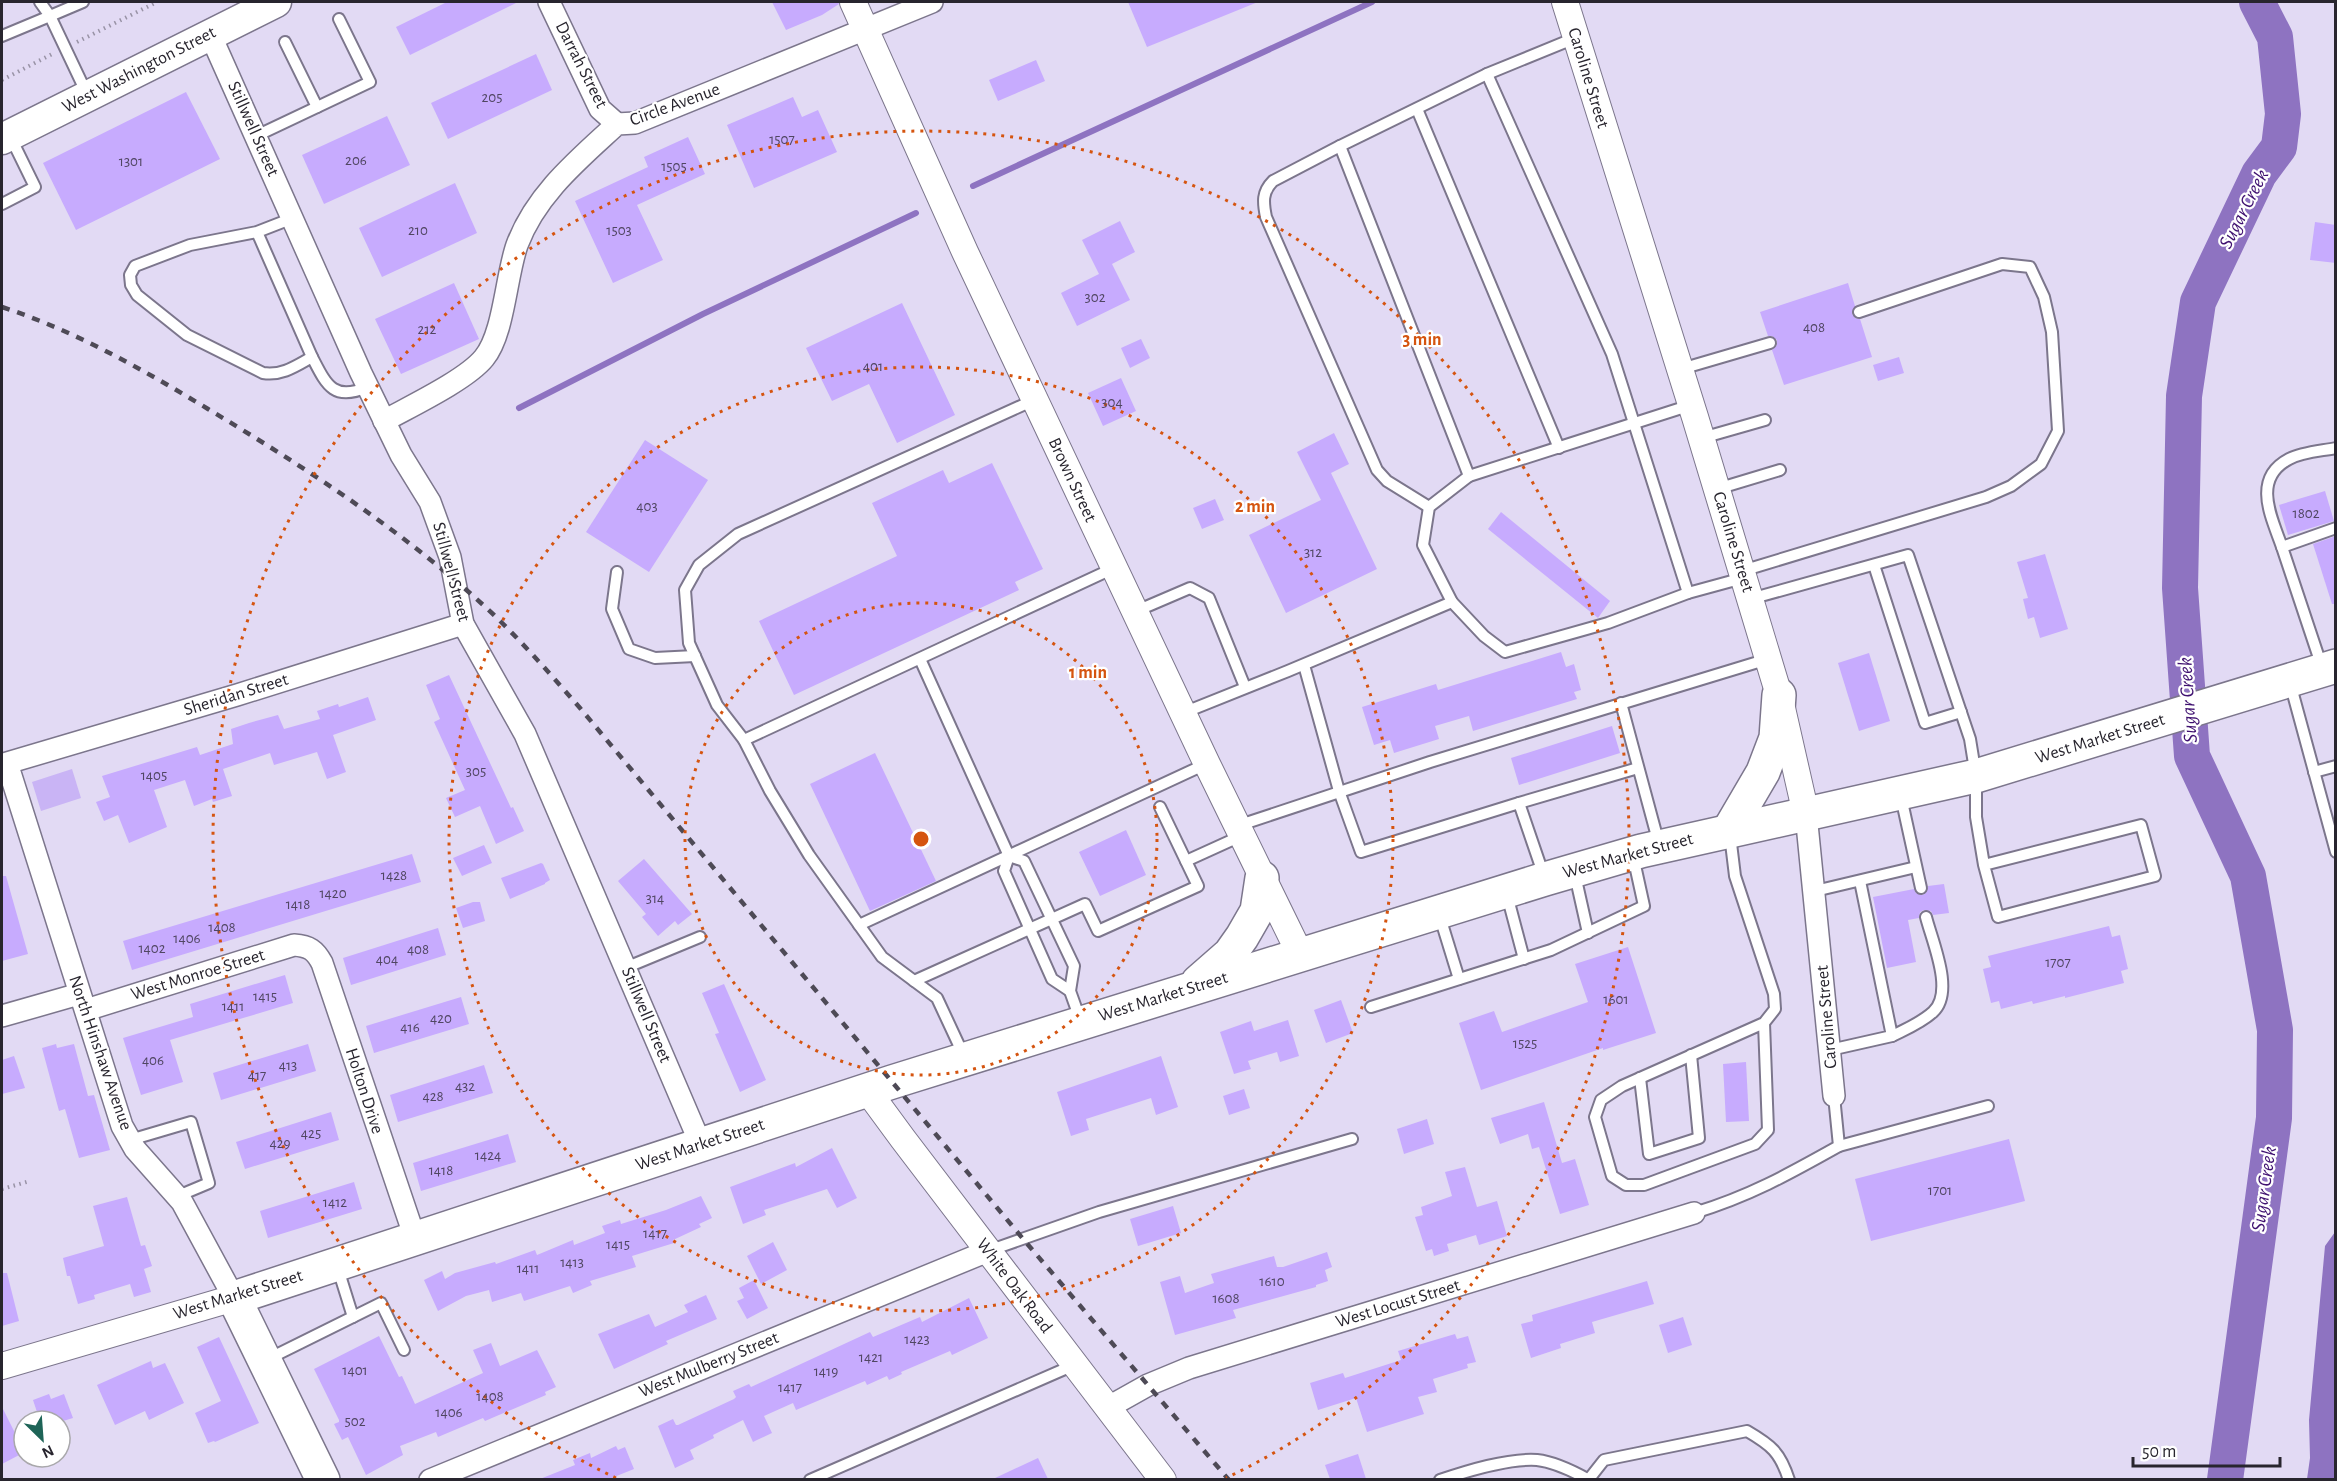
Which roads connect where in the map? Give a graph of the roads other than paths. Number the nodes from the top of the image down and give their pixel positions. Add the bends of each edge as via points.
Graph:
1 (40, 2) edge
2 (83, 2) edge
3 (276, 2) edge
4 (549, 2) edge
5 (853, 2) edge
6 (932, 2) edge
7 (1564, 2) edge
8 (50, 16) junction
9 (339, 19) dead end
10 (866, 30) junction
11 (210, 34) junction
12 (2, 36) edge
13 (1576, 38) junction
14 (285, 42) dead end
15 (1487, 74) junction
16 (88, 95) junction
17 (317, 107) junction
18 (1417, 109) junction
19 (617, 124) junction
20 (5, 136) edge
21 (256, 136) junction
22 (1340, 146) junction
23 (2, 204) edge
24 (293, 218) junction
25 (257, 232) junction
26 (1858, 312) dead end
27 (1770, 343) dead end
28 (312, 357) junction
29 (1680, 369) junction
30 (367, 387) junction
31 (1035, 400) junction
32 (1691, 405) junction
33 (1765, 420) dead end
34 (384, 421) junction
35 (1635, 423) junction
36 (1701, 438) junction
37 (1559, 448) junction
38 (2336, 448) edge
39 (1780, 470) dead end
40 (1469, 476) junction
41 (1717, 489) junction
42 (1430, 507) junction
43 (2336, 528) edge
44 (2282, 548) junction
45 (1874, 565) junction
46 (1114, 568) junction
47 (617, 572) dead end
48 (1745, 583) junction
49 (1688, 593) junction
50 (1452, 602) junction
51 (1134, 612) junction
52 (463, 624) junction
53 (695, 656) junction
54 (920, 659) junction
55 (1768, 659) junction
56 (1304, 665) junction
57 (2329, 668) edge
58 (2289, 680) junction
59 (1245, 687) junction
60 (1779, 695) junction
61 (1621, 703) junction
62 (1961, 712) junction
63 (1182, 713) junction
64 (744, 740) junction
65 (7, 763) joint
66 (1207, 764) junction
67 (2336, 766) edge
68 (1638, 768) junction
69 (2314, 772) junction
70 (1976, 776) junction
71 (1339, 791) junction
72 (1900, 794) junction
73 (1519, 803) junction
74 (1160, 807) dead end
75 (1806, 814) junction
76 (1729, 830) junction
77 (1239, 831) junction
78 (1646, 850) junction
79 (2336, 852) edge
80 (1009, 856) junction
81 (1186, 861) junction
82 (1984, 865) junction
83 (1916, 867) junction
84 (1559, 875) junction
85 (1262, 878) junction
86 (1860, 881) junction
87 (1921, 888) dead end
88 (1506, 891) junction
89 (1815, 891) junction
90 (1438, 912) junction
91 (1926, 917) dead end
92 (1052, 919) junction
93 (859, 925) junction
94 (1030, 929) junction
95 (1588, 933) junction
96 (700, 937) dead end
97 (310, 948) joint
98 (1300, 954) junction
99 (1524, 958) junction
100 (625, 968) junction
101 (1459, 980) junction
102 (914, 981) junction
103 (1191, 988) junction
104 (1070, 991) junction
105 (82, 1002) junction
106 (1371, 1007) dead end
107 (2, 1016) edge
108 (1081, 1022) junction
109 (1764, 1023) junction
110 (1892, 1036) junction
111 (1830, 1050) junction
112 (1691, 1056) junction
113 (965, 1059) junction
114 (1640, 1078) junction
115 (867, 1090) junction
116 (1834, 1096) joint
117 (1988, 1106) dead end
118 (1352, 1139) dead end
119 (130, 1140) junction
120 (701, 1145) junction
121 (1839, 1146) junction
122 (178, 1196) junction
123 (1694, 1214) joint
124 (415, 1238) junction
125 (988, 1251) junction
126 (336, 1264) junction
127 (234, 1298) junction
128 (354, 1317) junction
129 (404, 1350) dead end
130 (265, 1360) junction
131 (1074, 1365) junction
132 (2, 1366) edge
133 (1107, 1408) junction
134 (323, 1479) edge
135 (430, 1479) edge
136 (810, 1479) edge
137 (1163, 1479) edge
138 (1440, 1479) edge
139 (1789, 1479) edge

1 - 8 lane
2 - 8 lane
3 - 11 main road, West Washington Street
4 - 19 street, Darrah Street via 600,109
5 - 10 street, Brown Street
6 - 10 street, Circle Avenue
7 - 13 street, Caroline Street
8 - 12 lane
8 - 16 lane
9 - 17 lane via 370,82
10 - 19 street, Circle Avenue via 635,123
10 - 31 street, Brown Street
11 - 16 main road, West Washington Street
11 - 21 street, Stillwell Street
13 - 15 lane
13 - 29 street, Caroline Street
14 - 17 lane
15 - 18 lane
15 - 35 lane via 1612,354
16 - 20 main road, West Washington Street
17 - 21 lane
18 - 22 lane
18 - 37 lane
19 - 34 street, Circle Avenue via 562,175 532,214 517,246 497,329 485,358 465,375
20 - 23 lane via 35,187
21 - 24 street, Stillwell Street
22 - 40 lane
22 - 42 lane via 1273,181 1266,188 1263,202 1266,217 1377,470 1387,481
24 - 25 lane
24 - 30 street, Stillwell Street
25 - 28 lane
25 - 28 lane via 190,245 135,266 130,275 131,285 137,295 187,335 263,373 283,372
26 - 48 lane via 2002,264 2030,267 2044,297 2052,332 2058,431 2041,464 2011,486
27 - 29 lane
28 - 30 lane via 327,385 334,390 350,393
29 - 32 street, Caroline Street
30 - 34 street, Stillwell Street
31 - 46 street, Brown Street
31 - 53 lane via 738,534 699,565 685,590 689,643
32 - 35 lane
32 - 36 street, Caroline Street
33 - 36 lane
34 - 52 street, Stillwell Street via 430,502 443,534
35 - 37 lane
35 - 49 lane
36 - 41 street, Caroline Street
37 - 40 lane
38 - 44 lane via 2289,459 2272,473 2265,495
39 - 41 lane
40 - 42 lane
41 - 48 street, Caroline Street
42 - 50 lane via 1423,545
43 - 44 lane
44 - 57 lane
45 - 48 lane
45 - 62 lane via 1908,555
45 - 62 lane via 1925,723
46 - 51 street, Brown Street
46 - 54 lane
47 - 53 lane via 612,609 629,649 655,658
48 - 49 lane
48 - 55 street, Caroline Street
49 - 50 lane via 1608,623 1505,652
50 - 56 lane
51 - 59 lane via 1190,588 1209,598
51 - 63 street, Brown Street
52 - 65 street, Sheridan Street
52 - 100 street, Stillwell Street via 525,734
53 - 64 lane via 717,705
54 - 64 lane
54 - 80 lane
55 - 60 street, Caroline Street
55 - 61 lane
56 - 59 lane
56 - 71 lane
57 - 58 main road, West Market Street
58 - 69 lane
58 - 70 main road, West Market Street
59 - 63 lane
60 - 75 street, Caroline Street
60 - 76 main road via 1776,738 1763,772
61 - 68 lane
61 - 71 lane
62 - 70 lane
63 - 66 street, Brown Street
64 - 93 lane via 809,855
65 - 105 street, North Hinshaw Avenue
66 - 77 street, Brown Street
66 - 80 lane
67 - 69 lane
68 - 73 lane
68 - 78 lane
69 - 79 lane
70 - 72 main road, West Market Street
70 - 82 lane via 1976,817
71 - 73 lane via 1361,852
71 - 77 lane
72 - 75 main road, West Market Street
72 - 83 lane
73 - 84 lane
74 - 81 lane
75 - 76 main road, West Market Street
75 - 89 street, Caroline Street
76 - 78 main road, West Market Street
76 - 109 lane via 1735,876 1774,994 1775,1009
77 - 81 lane
77 - 85 street, Brown Street
78 - 84 main road, West Market Street
78 - 95 lane via 1644,906
80 - 92 lane via 1024,861
80 - 93 lane
80 - 94 lane via 1004,871
81 - 92 lane via 1198,886 1098,931 1085,903
82 - 82 lane via 1998,917 2155,876 2142,825
83 - 86 lane
83 - 87 lane
84 - 88 main road, West Market Street
84 - 95 lane
85 - 98 street, Brown Street
85 - 103 main road via 1257,911 1242,937 1230,954
86 - 89 lane
86 - 110 lane
88 - 90 main road, West Market Street
88 - 99 lane
89 - 111 street, Caroline Street
90 - 98 main road, West Market Street
90 - 101 lane
91 - 110 lane via 1943,996 1935,1011
92 - 94 lane
92 - 104 lane via 1074,966
93 - 102 lane via 882,957
94 - 102 lane
94 - 104 lane via 1052,979
95 - 99 lane via 1551,951
96 - 100 lane
97 - 105 street, West Monroe Street via 294,945
97 - 124 street, Holton Drive via 322,963
98 - 103 main road, West Market Street
99 - 101 lane
100 - 120 street, Stillwell Street
101 - 106 lane
102 - 113 lane via 937,998
103 - 108 main road, West Market Street
104 - 108 lane
105 - 107 street, West Monroe Street
105 - 119 street, North Hinshaw Avenue
108 - 113 main road, West Market Street
109 - 112 lane
109 - 114 lane via 1768,1130 1755,1144 1644,1185 1626,1185 1612,1176 1595,1117 1601,1100
110 - 111 lane
111 - 116 street, Caroline Street
112 - 114 lane
112 - 114 lane via 1699,1138 1648,1154
113 - 115 main road, West Market Street
115 - 120 main road, West Market Street
115 - 125 street, White Oak Road
116 - 121 lane
117 - 121 lane
118 - 125 lane via 1099,1212
119 - 122 street, North Hinshaw Avenue
119 - 122 lane via 190,1122 209,1184
120 - 124 main road, West Market Street
121 - 123 lane via 1771,1184
122 - 127 street, North Hinshaw Avenue
123 - 133 street, West Locust Street via 1189,1368
124 - 126 main road, West Market Street
125 - 131 street, White Oak Road
125 - 135 street, West Mulberry Street
126 - 127 main road, West Market Street
126 - 128 lane
127 - 130 main road, North Hinshaw Avenue
127 - 132 street, West Market Street
128 - 129 lane via 381,1303
128 - 130 lane
130 - 134 main road, North Hinshaw Avenue
131 - 133 street, White Oak Road
131 - 136 lane
133 - 137 street, White Oak Road
138 - 139 lane via 1480,1468 1536,1460 1569,1468 1589,1479 1604,1460 1747,1431 1771,1445

